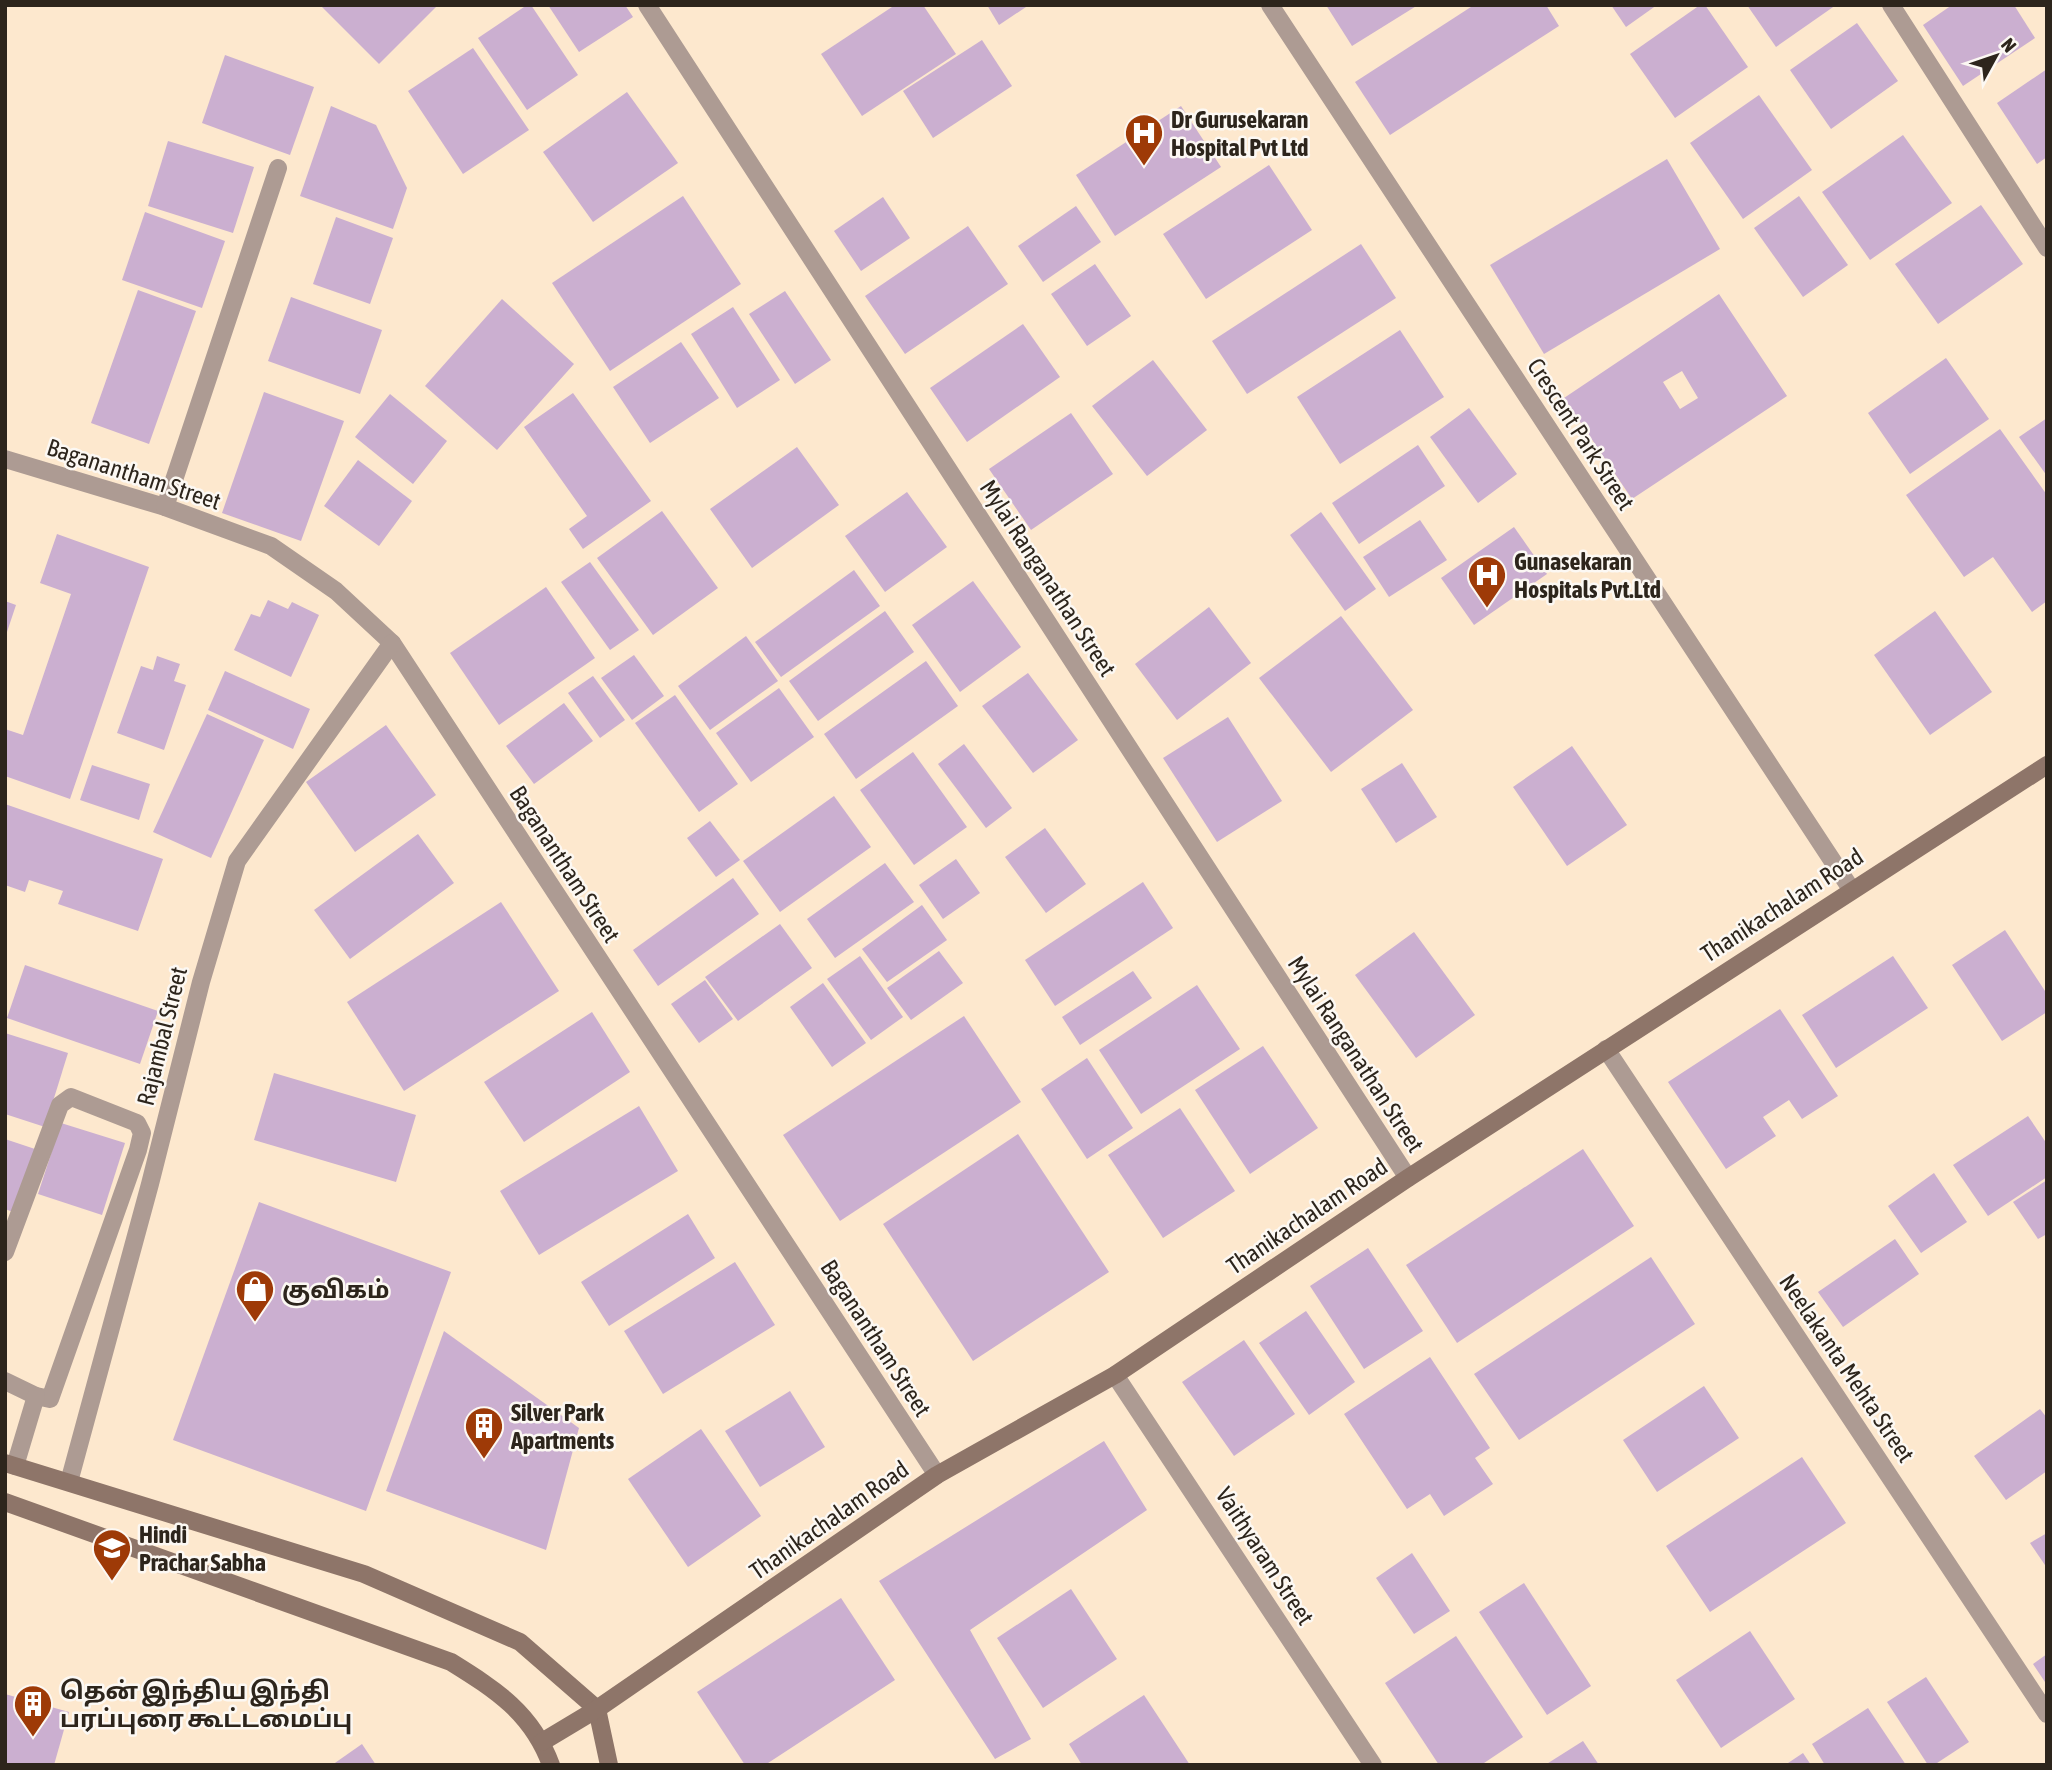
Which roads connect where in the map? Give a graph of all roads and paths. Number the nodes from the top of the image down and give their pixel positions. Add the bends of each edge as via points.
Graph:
1 (647, 5) edge
2 (1270, 5) edge
3 (1891, 5) edge
4 (278, 168) dead end
5 (2047, 248) edge
6 (5, 459) edge
7 (165, 507) junction
8 (392, 643) junction
9 (2047, 765) edge
10 (1851, 889) junction
11 (1606, 1049) junction
12 (142, 1133) junction
13 (161, 1139) junction
14 (1408, 1178) junction
15 (5, 1252) edge
16 (1115, 1375) junction
17 (5, 1381) edge
18 (36, 1396) junction
19 (10, 1464) edge
20 (937, 1475) junction
21 (69, 1482) junction
22 (5, 1502) edge
23 (597, 1709) junction
24 (2047, 1714) edge
25 (542, 1742) junction
26 (551, 1765) edge
27 (609, 1765) edge
28 (1373, 1765) edge

1 - 14 street, Mylai Ranganathan Street
2 - 10 street, Crescent Park Street
3 - 5 street
4 - 7 street
6 - 7 street, Baganantham Street
7 - 8 street, Baganantham Street via 271,546 335,591
8 - 13 street, Rajambal Street via 237,861
8 - 20 street, Baganantham Street
9 - 10 main road, Thanikachalam Road
10 - 11 main road, Thanikachalam Road
11 - 14 main road, Thanikachalam Road
11 - 24 street, Neelakanta Mehta Street
12 - 13 street
12 - 15 street via 137,1123 71,1097 60,1105
12 - 18 street via 50,1399
13 - 21 street, Rajambal Street
14 - 16 main road, Thanikachalam Road
16 - 20 main road, Thanikachalam Road
16 - 28 street, Vaithyaram Street
17 - 18 street
18 - 19 street
19 - 21 main road
20 - 23 main road, Thanikachalam Road
21 - 23 main road via 364,1574 520,1642
22 - 25 main road via 451,1662 496,1689
23 - 25 main road
23 - 27 main road
25 - 26 main road

